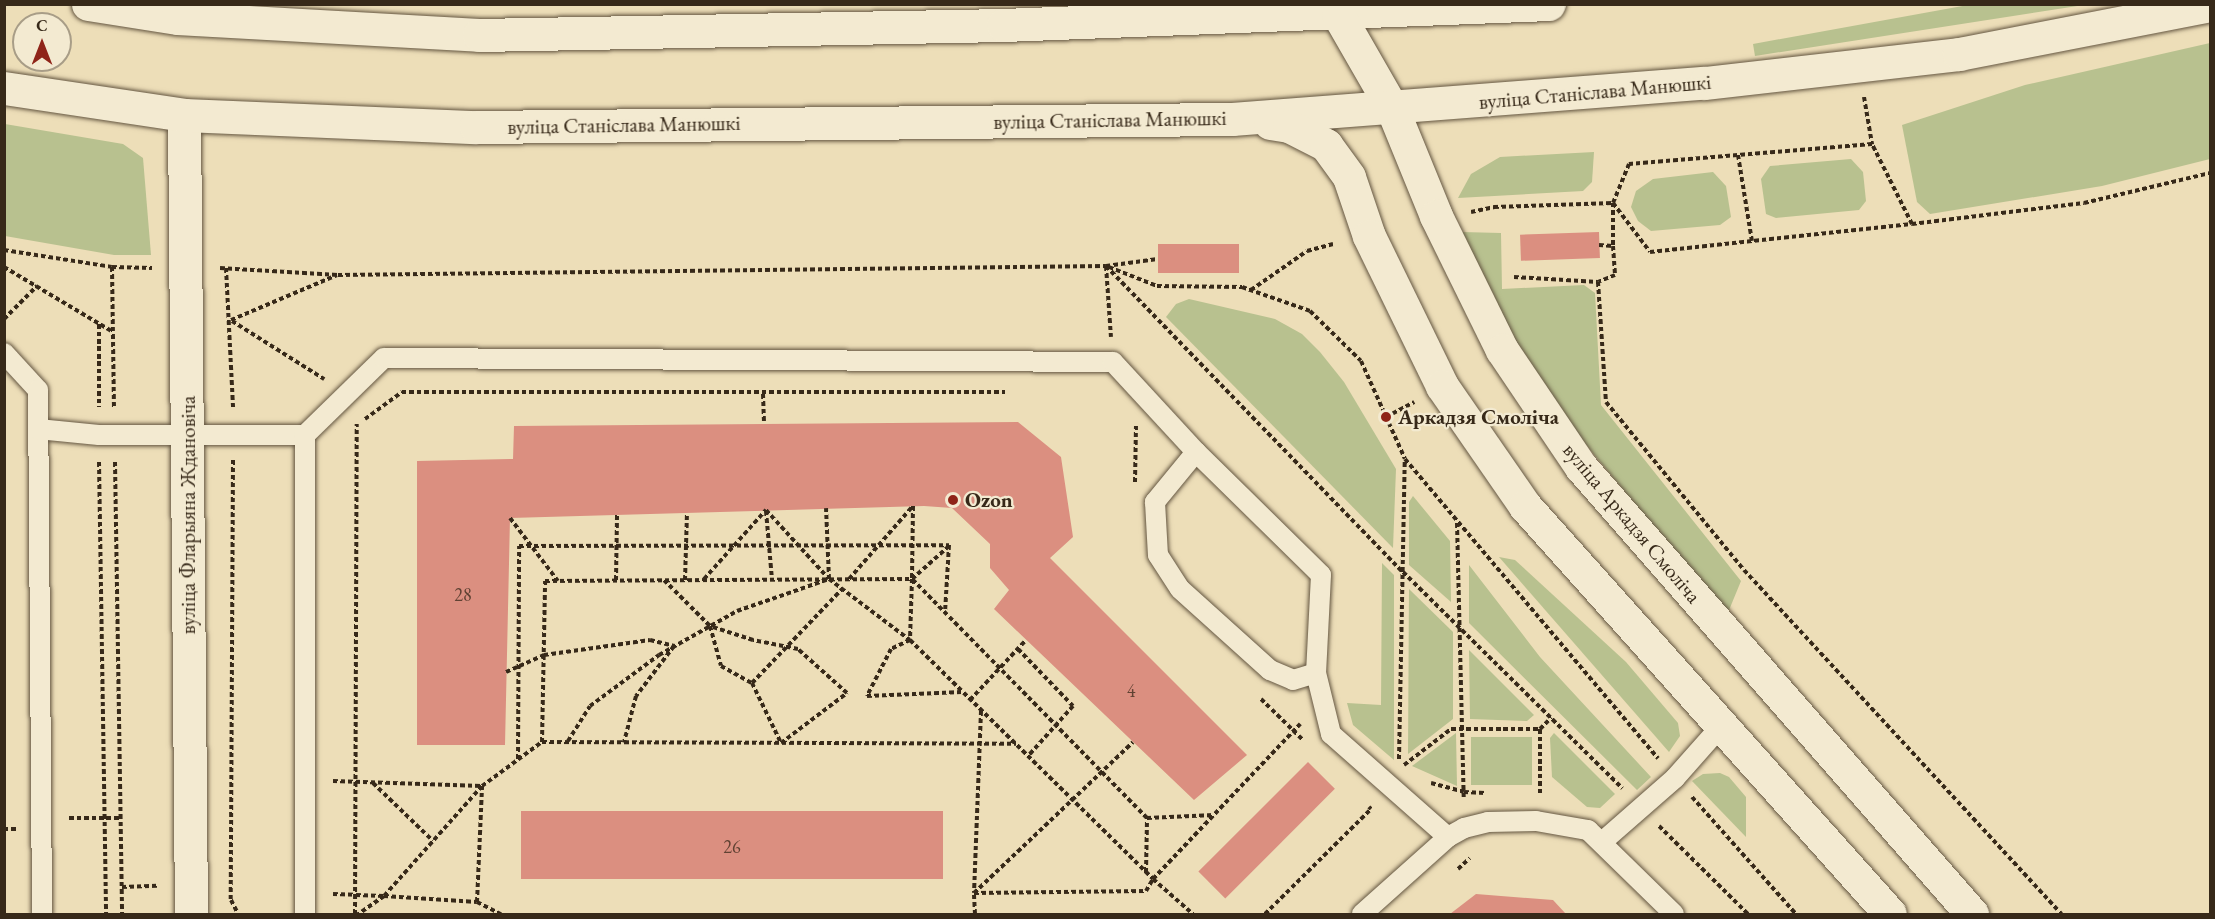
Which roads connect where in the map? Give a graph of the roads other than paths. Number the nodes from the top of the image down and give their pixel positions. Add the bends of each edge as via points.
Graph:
1 (88, 4) edge
2 (1549, 4) edge
3 (2211, 5) edge
4 (1337, 9) edge
5 (178, 11) edge
6 (4, 88) edge
7 (1392, 108) junction
8 (184, 115) junction
9 (1232, 119) junction
10 (4, 353) edge
11 (38, 429) junction
12 (305, 435) junction
13 (187, 436) junction
14 (1196, 452) junction
15 (1316, 673) junction
16 (1721, 726) junction
17 (1456, 833) junction
18 (1602, 842) junction
19 (42, 915) edge
20 (191, 915) edge
21 (305, 915) edge
22 (1362, 915) edge
23 (1674, 915) edge
24 (1890, 915) edge
25 (1972, 915) edge

1 - 5 main road
2 - 4 main road
3 - 7 main road, вуліца Станіслава Манюшкі via 1959,54 1705,83
4 - 5 main road via 478,35
4 - 7 main road, вуліца Аркадзя Смоліча
6 - 8 main road, вуліца Станіслава Манюшкі
7 - 9 main road, вуліца Станіслава Манюшкі
7 - 25 main road, вуліца Аркадзя Смоліча via 1436,216 1502,350 1581,467
8 - 9 main road, вуліца Станіслава Манюшкі via 477,127
8 - 13 main road, вуліца Фларыяна Ждановіча
9 - 16 main road via 1289,126 1326,145 1349,177 1369,236 1448,395 1525,506
10 - 11 lane via 38,390
11 - 13 lane
11 - 19 lane
12 - 13 lane
12 - 14 lane via 384,358 1113,362
12 - 21 lane
13 - 20 main road, вуліца Фларыяна Ждановіча
14 - 15 lane via 1321,575
14 - 15 lane via 1155,501 1158,555 1180,589 1270,670 1293,680
15 - 17 lane via 1331,734
16 - 18 lane via 1675,778
16 - 24 main road
17 - 18 lane via 1488,822 1536,821 1588,830
17 - 22 lane
18 - 23 lane

